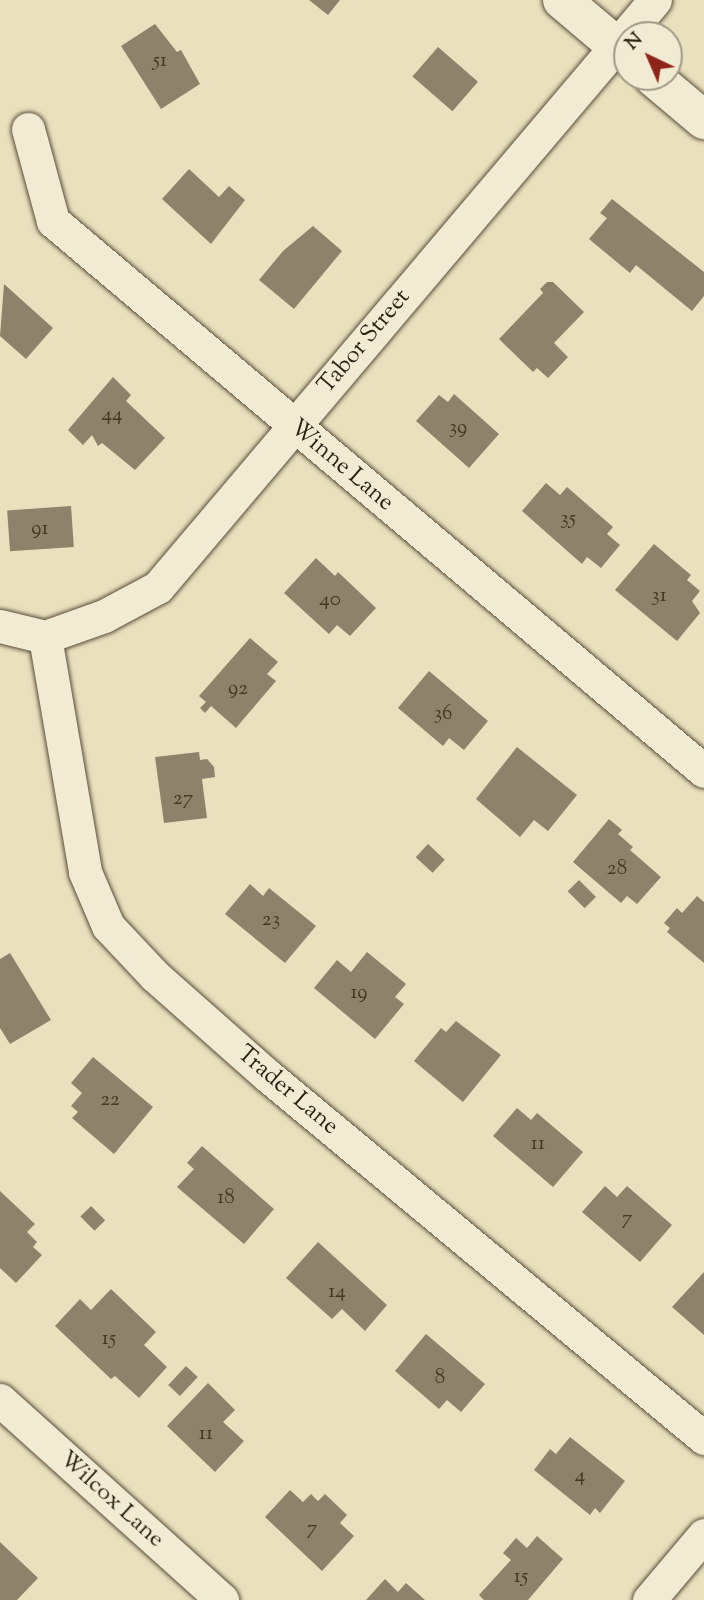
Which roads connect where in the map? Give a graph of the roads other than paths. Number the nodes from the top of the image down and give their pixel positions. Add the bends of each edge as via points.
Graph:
1 (562, 0) edge
2 (655, 0) edge
3 (641, 21) edge
4 (613, 42) edge
5 (613, 60) edge
6 (670, 91) edge
7 (704, 120) edge
8 (28, 130) dead end
9 (294, 426) junction
10 (0, 626) edge
11 (45, 637) junction
12 (704, 771) edge
13 (0, 1400) edge
14 (704, 1438) edge
15 (704, 1535) edge
16 (222, 1600) edge
17 (649, 1600) edge

1 - 4 street
2 - 3 street, Tabor Street
5 - 9 street, Tabor Street
6 - 7 street
8 - 9 street, Winne Lane via 53,221
9 - 11 street, Tabor Street via 158,587 104,616
9 - 12 street, Winne Lane
10 - 11 street
11 - 14 street, Trader Lane via 85,872 108,926 155,976 268,1076
13 - 16 street, Wilcox Lane
15 - 17 street

